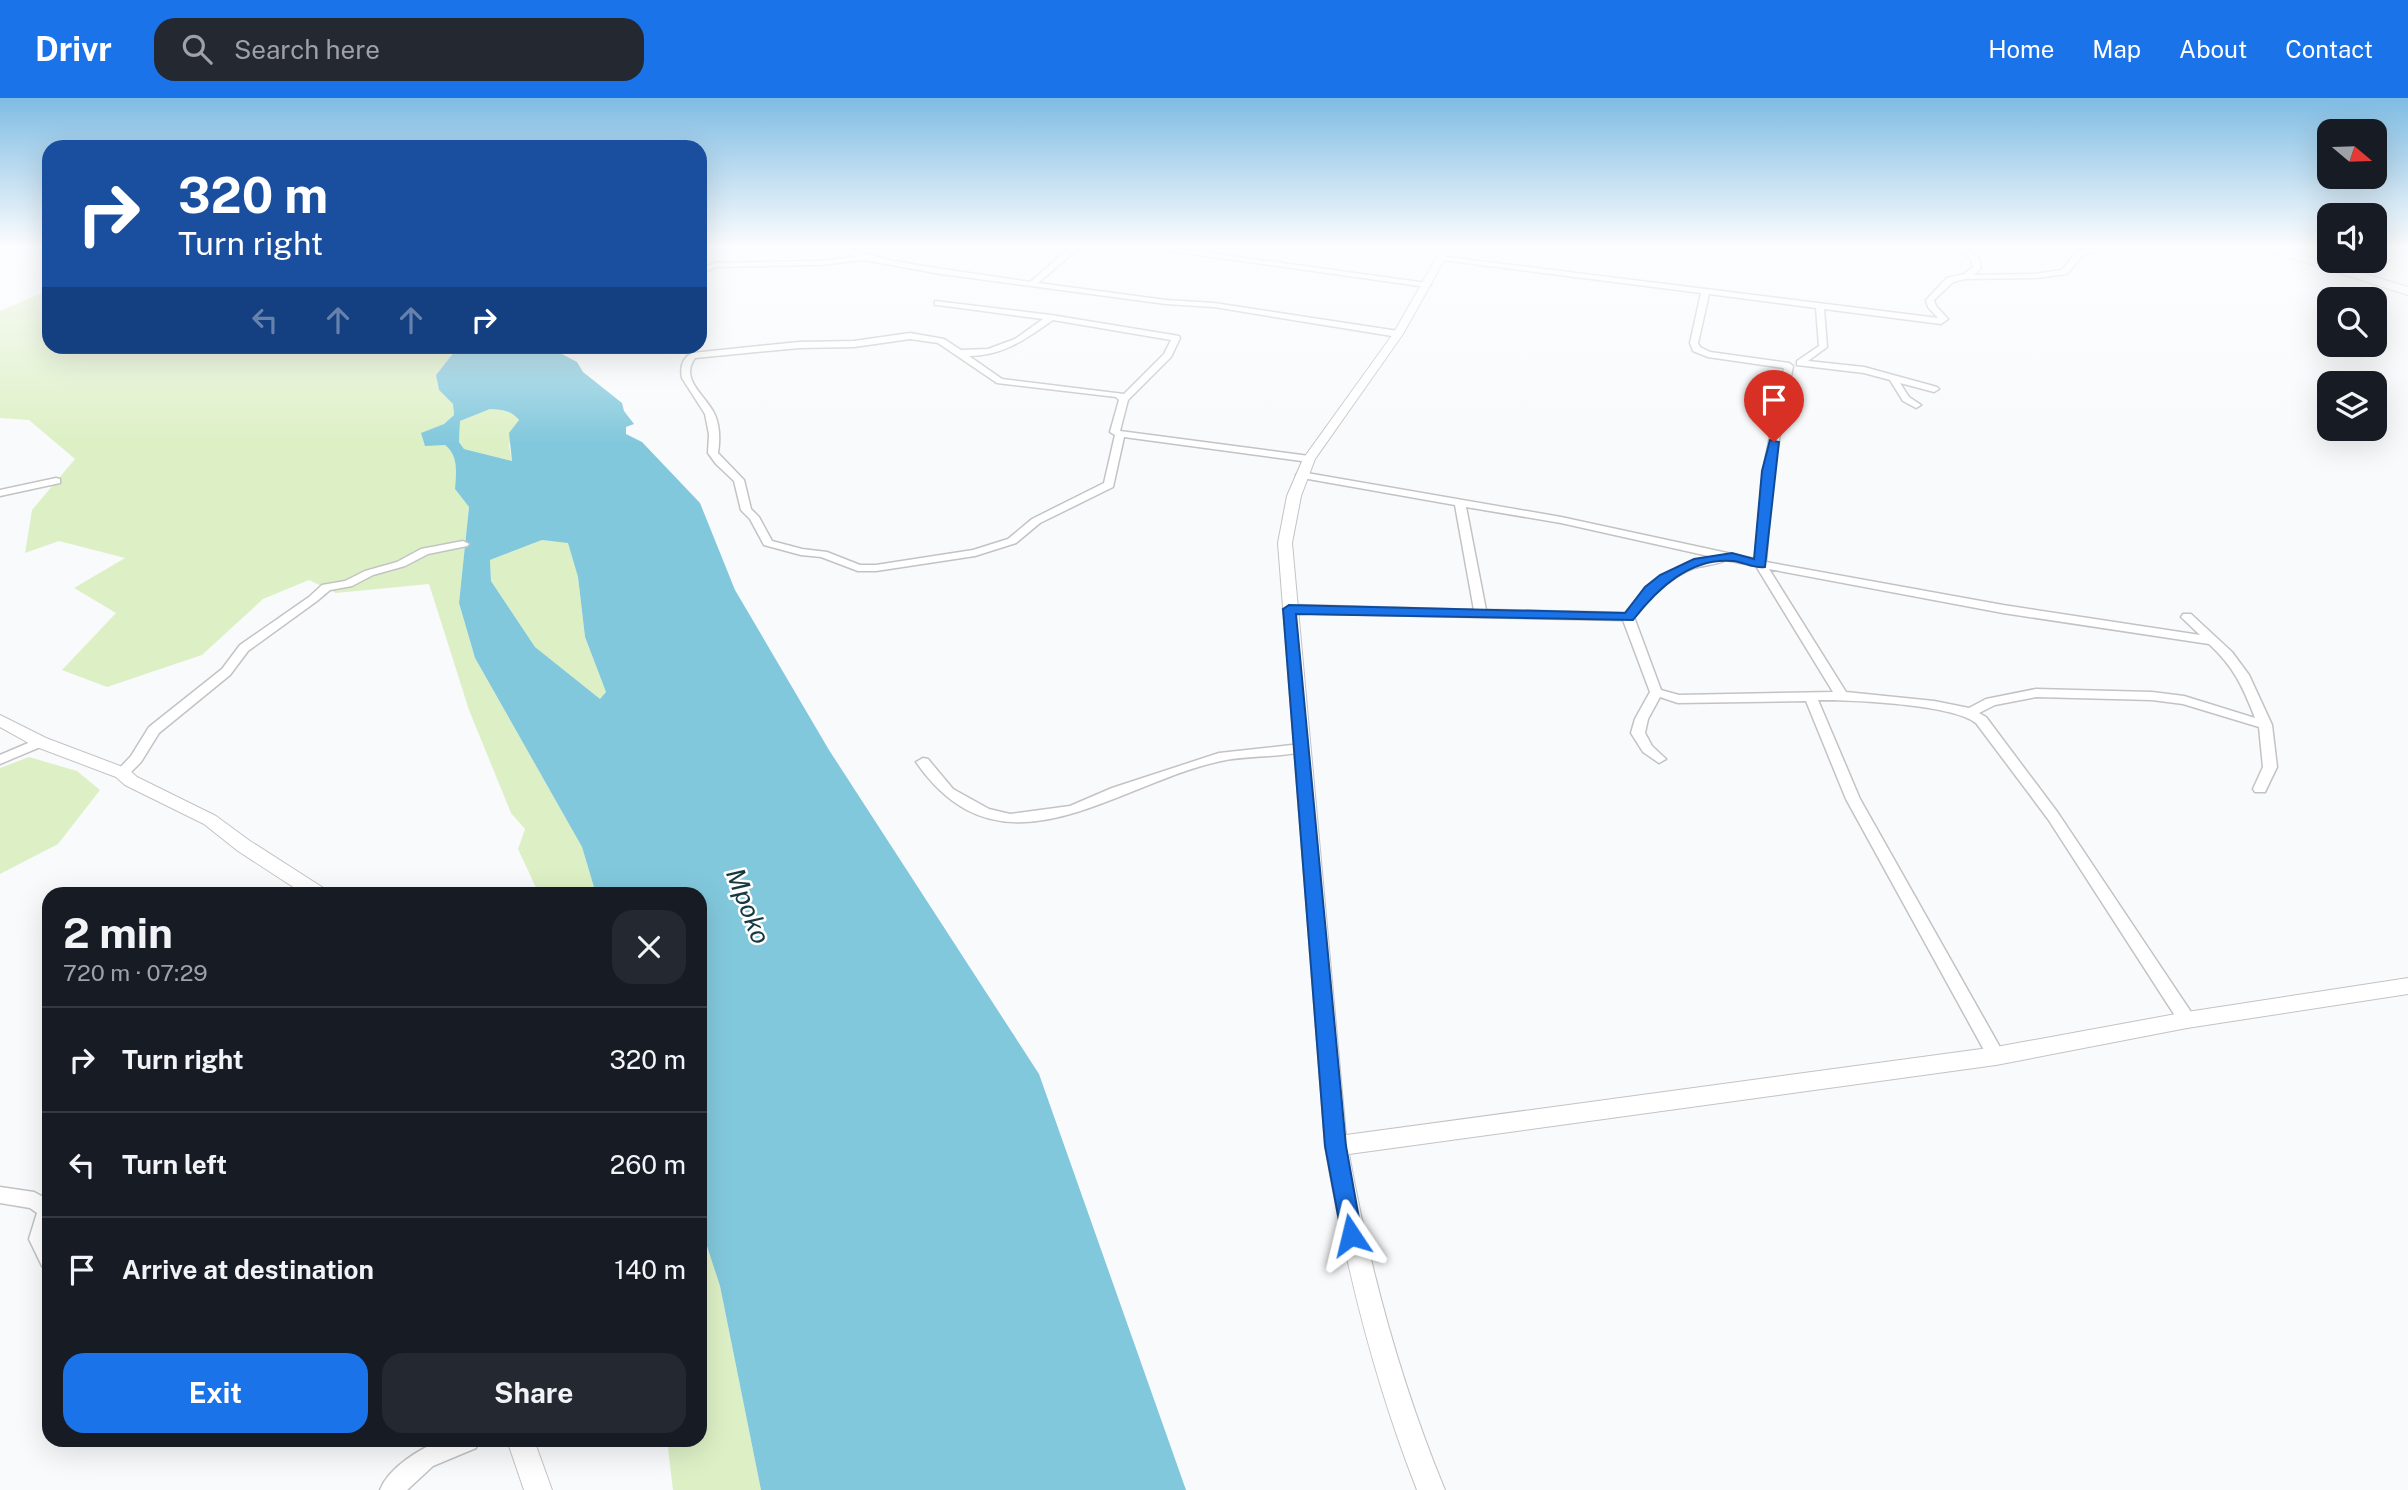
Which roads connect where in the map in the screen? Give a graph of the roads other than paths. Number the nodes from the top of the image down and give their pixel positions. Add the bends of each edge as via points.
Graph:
1 (1018, 313) edge
2 (1265, 313) edge
3 (1410, 313) edge
4 (1701, 313) edge
5 (1821, 313) edge
6 (1876, 313) edge
7 (1938, 313) edge
8 (1051, 317) junction
9 (1398, 334) junction
10 (707, 353) edge
11 (957, 353) junction
12 (703, 354) edge
13 (1801, 363) junction
14 (1788, 366) junction
15 (1894, 380) junction
16 (1934, 389) dead end
17 (1124, 399) junction
18 (1916, 405) dead end
19 (1120, 435) junction
20 (1305, 467) junction
21 (57, 481) dead end
22 (0, 493) edge
23 (1460, 503) junction
24 (463, 544) dead end
25 (1732, 557) junction
26 (1760, 564) junction
27 (1289, 609) junction
28 (1481, 613) junction
29 (1628, 617) junction
30 (2187, 617) dead end
31 (2213, 641) junction
32 (1656, 692) junction
33 (1842, 696) junction
34 (1811, 698) junction
35 (1970, 712) junction
36 (0, 720) edge
37 (2265, 725) junction
38 (40, 742) junction
39 (1301, 748) junction
40 (1659, 759) dead end
41 (0, 760) edge
42 (923, 762) dead end
43 (122, 773) junction
44 (2260, 789) dead end
45 (307, 887) edge
46 (2408, 986) edge
47 (2187, 1020) junction
48 (1996, 1056) junction
49 (1336, 1146) junction
50 (0, 1195) edge
51 (42, 1206) edge
52 (451, 1447) edge
53 (523, 1447) edge
54 (391, 1490) edge
55 (538, 1490) edge
56 (1432, 1490) edge

1 - 8 street
2 - 9 street
3 - 9 street
4 - 14 street via 1696,349
5 - 13 street via 1823,346
6 - 7 street via 1941,321 1944,319
8 - 11 street via 1007,348 985,354
8 - 17 street via 1176,338 1168,355
9 - 20 street
10 - 11 street via 910,336 941,341
11 - 17 street via 1000,381 1110,393
12 - 19 street via 688,360 686,380 711,417 713,453 739,477 746,510 768,543 823,554 858,568 975,553 1012,541 1036,522 1109,485
13 - 14 street
13 - 15 street via 1864,370
14 - 26 street via 1769,468
15 - 16 street
15 - 18 street via 1906,399
17 - 19 street via 1115,432
19 - 20 street
20 - 23 street
20 - 27 street via 1285,543
21 - 22 street
23 - 25 street
23 - 28 street
24 - 43 street via 425,551 348,584 326,587 244,648 226,672 154,730
25 - 26 street
25 - 29 street via 1699,562 1664,578
26 - 31 street via 2003,609
26 - 33 street
27 - 28 street
27 - 39 street
28 - 29 street
29 - 32 street
30 - 31 street
31 - 37 street via 2245,678
32 - 34 street via 1678,699
32 - 40 street via 1638,719 1638,731 1645,749
33 - 34 street
33 - 35 street
34 - 48 street via 1853,799
35 - 37 street via 1991,702 2036,693 2152,696 2184,700
35 - 47 street via 1981,720 2053,816
36 - 38 street
37 - 44 street via 2270,767
38 - 41 street
38 - 43 street
39 - 42 street via 1219,758 1073,810 1010,819 985,813 947,792
39 - 49 street
43 - 45 street via 210,820
46 - 47 street
47 - 48 street
48 - 49 street
49 - 56 street via 1367,1304 1388,1377
50 - 51 street via 34,1200
52 - 54 street via 425,1458
53 - 55 street

